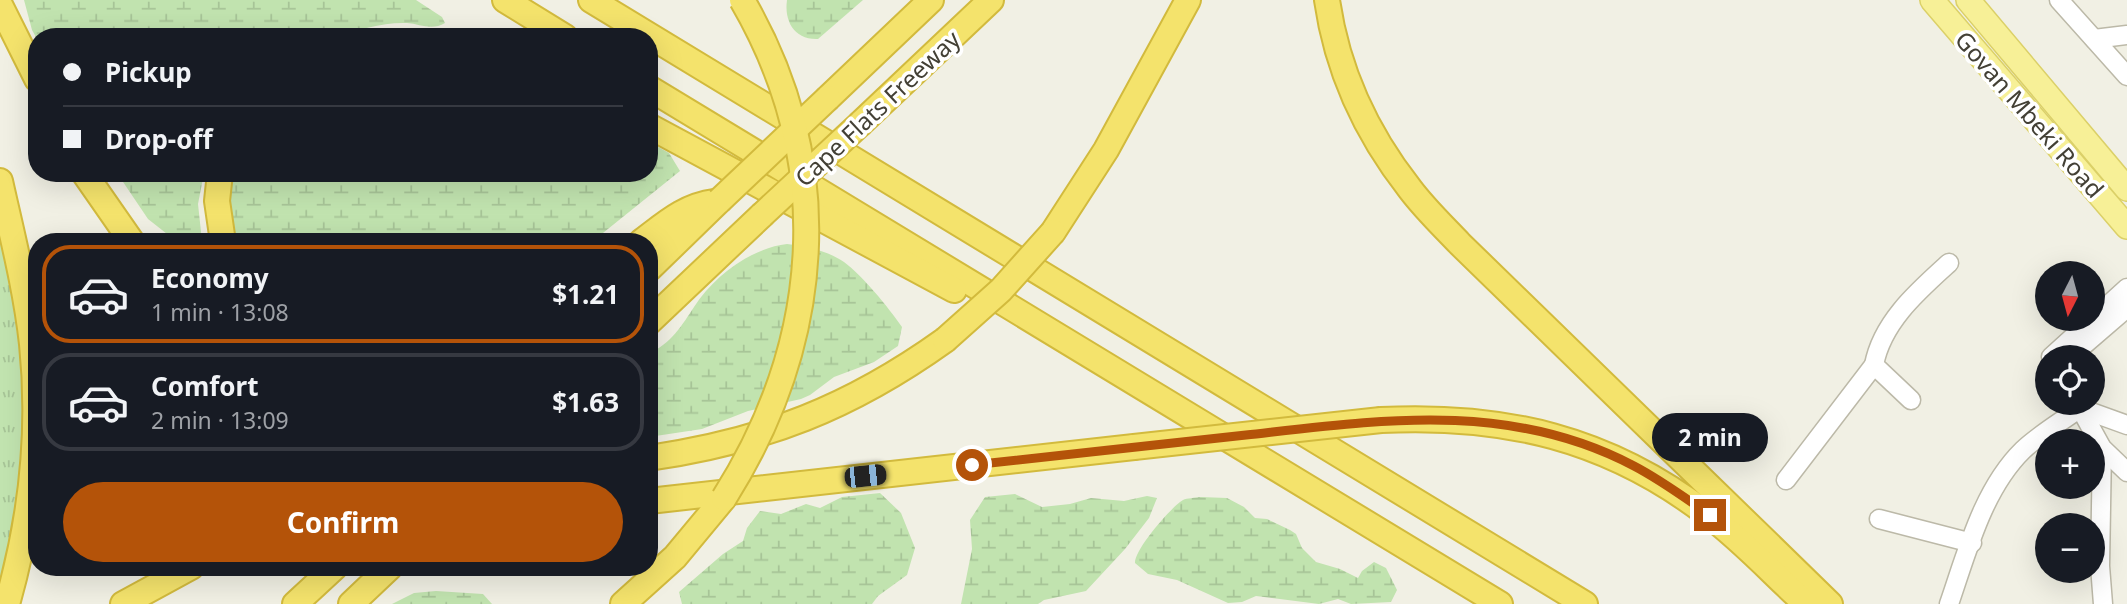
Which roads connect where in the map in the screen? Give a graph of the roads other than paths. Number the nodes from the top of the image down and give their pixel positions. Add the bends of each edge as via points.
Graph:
1 (505, 0) edge
2 (591, 0) edge
3 (742, 0) edge
4 (932, 0) edge
5 (991, 0) edge
6 (1188, 0) edge
7 (1327, 0) edge
8 (1932, 0) edge
9 (1968, 0) edge
10 (2059, 0) edge
11 (0, 5) edge
12 (550, 28) edge
13 (637, 28) edge
14 (2127, 35) edge
15 (2094, 39) junction
16 (658, 41) edge
17 (28, 61) edge
18 (2127, 76) edge
19 (658, 93) edge
20 (658, 131) edge
21 (0, 181) edge
22 (90, 182) edge
23 (219, 182) edge
24 (2127, 188) edge
25 (719, 201) junction
26 (2127, 227) edge
27 (126, 233) edge
28 (222, 233) edge
29 (653, 233) edge
30 (658, 260) edge
31 (1949, 263) dead end
32 (2127, 288) edge
33 (2127, 308) edge
34 (658, 313) edge
35 (2105, 317) edge
36 (28, 319) edge
37 (2105, 320) edge
38 (2089, 331) edge
39 (2093, 331) edge
40 (1064, 339) junction
41 (2070, 345) edge
42 (2081, 345) edge
43 (1874, 365) junction
44 (1911, 400) dead end
45 (2067, 415) edge
46 (2103, 415) edge
47 (2127, 425) edge
48 (2105, 451) edge
49 (658, 456) edge
50 (2127, 472) edge
51 (1786, 480) dead end
52 (2101, 499) edge
53 (658, 500) edge
54 (28, 511) edge
55 (1879, 519) dead end
56 (1972, 542) junction
57 (658, 570) edge
58 (174, 576) edge
59 (325, 576) edge
60 (381, 576) edge
61 (652, 576) edge
62 (630, 598) edge
63 (7, 604) edge
64 (123, 604) edge
65 (295, 604) edge
66 (351, 604) edge
67 (1500, 604) edge
68 (1585, 604) edge
69 (1806, 604) edge
70 (1829, 604) edge
71 (1949, 604) edge
72 (2103, 604) edge

1 - 12 highway
2 - 13 highway
3 - 57 highway, bridge via 784,92 799,159 806,214 802,293 796,332 772,408 755,444 699,530
4 - 25 highway, Cape Flats Freeway, bridge
5 - 34 highway, Cape Flats Freeway, bridge
6 - 49 highway, bridge via 1100,160 1053,232 1000,290 945,340 871,389 798,422 720,446
7 - 70 highway via 1341,66 1353,94 1376,141 1411,191
8 - 26 main road, Govan Mbeki Road
9 - 24 main road, Govan Mbeki Road
10 - 15 street
11 - 17 highway
14 - 15 street
15 - 18 street
16 - 68 highway
19 - 40 highway
20 - 40 highway via 971,299
21 - 36 highway
22 - 27 highway
23 - 28 highway
25 - 29 highway via 682,211
25 - 30 highway, Cape Flats Freeway
31 - 43 street via 1888,328
32 - 35 street
33 - 37 street
38 - 41 street
39 - 42 street
40 - 67 highway
43 - 44 street
43 - 51 street
45 - 56 street via 2013,461 1991,494
46 - 47 street
48 - 50 street
52 - 72 street
53 - 69 highway, bridge via 1381,420 1465,420 1570,440 1658,480 1710,515
54 - 63 highway
55 - 56 street
56 - 71 street
58 - 64 highway
59 - 65 highway
60 - 66 highway
61 - 62 highway, bridge

